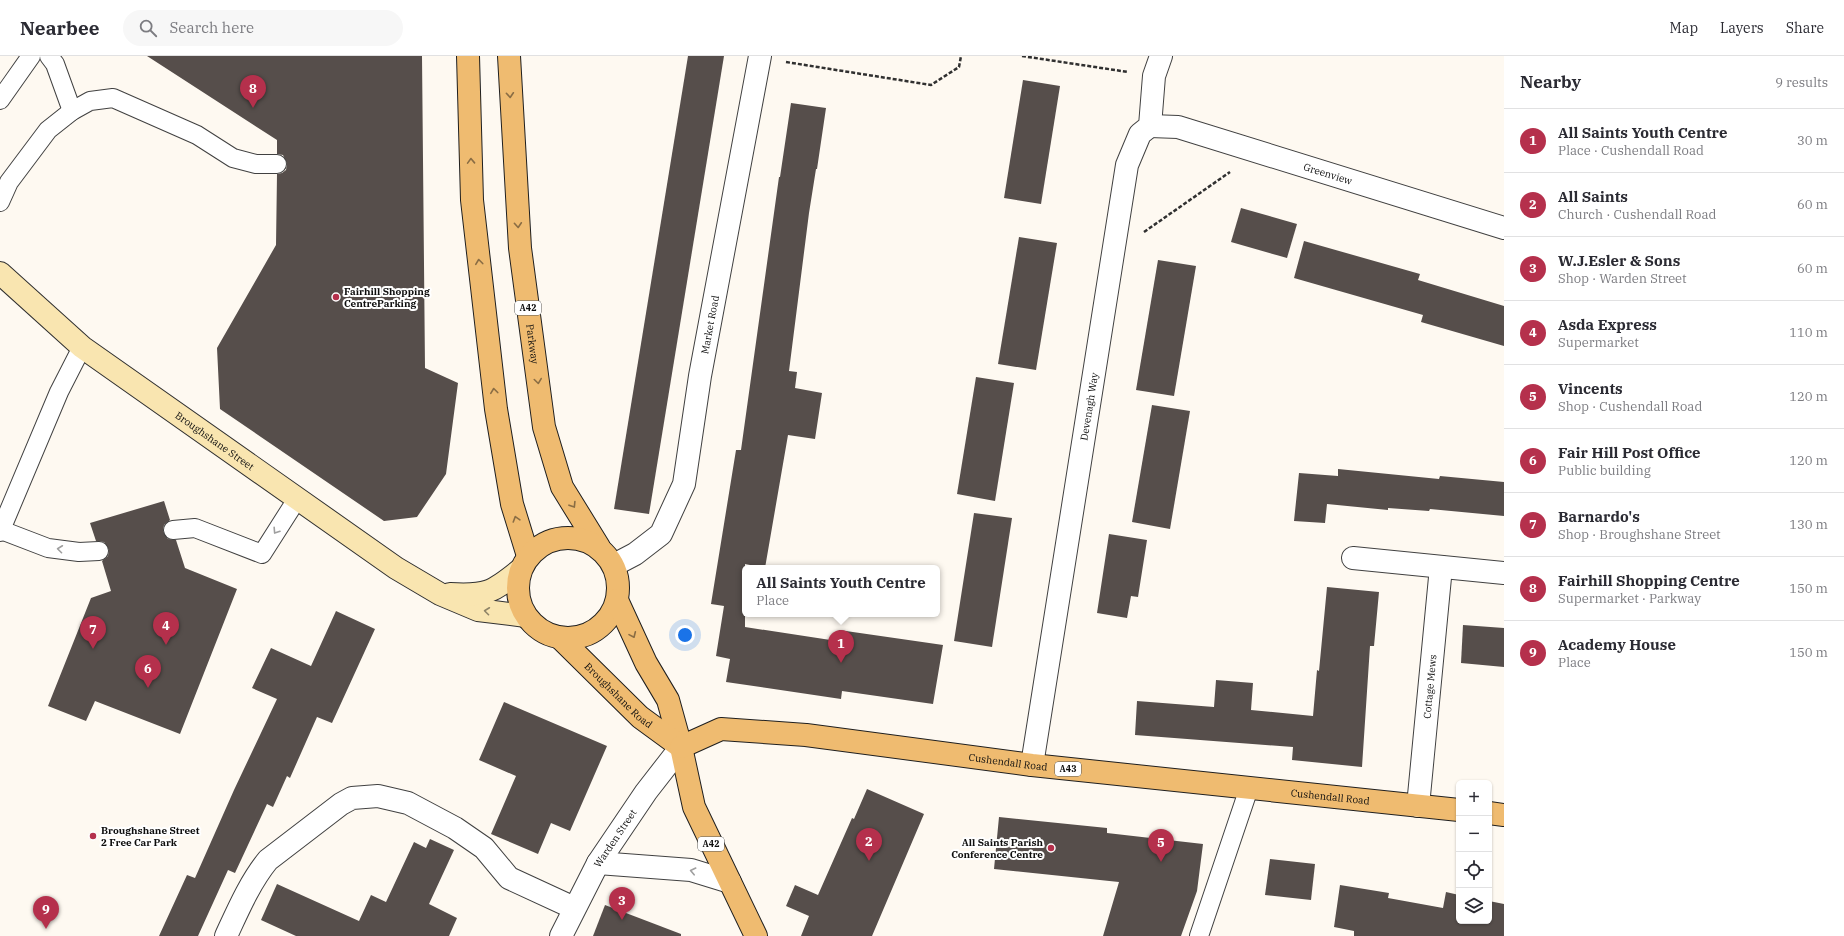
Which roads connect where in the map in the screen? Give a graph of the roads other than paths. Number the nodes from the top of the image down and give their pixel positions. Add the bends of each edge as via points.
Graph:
1 (30, 56) edge
2 (49, 56) edge
3 (468, 56) edge
4 (509, 56) edge
5 (1161, 56) edge
6 (760, 57) edge
7 (0, 100) edge
8 (72, 111) junction
9 (1150, 126) junction
10 (277, 164) dead end
11 (0, 202) edge
12 (1504, 228) edge
13 (0, 273) edge
14 (82, 347) junction
15 (297, 499) junction
16 (173, 530) dead end
17 (0, 531) edge
18 (599, 547) junction
19 (99, 551) dead end
20 (1353, 558) dead end
21 (524, 563) junction
22 (614, 565) junction
23 (1441, 567) junction
24 (1504, 573) edge
25 (440, 594) junction
26 (617, 600) junction
27 (526, 616) junction
28 (560, 638) junction
29 (681, 747) junction
30 (1032, 765) junction
31 (1249, 788) junction
32 (1418, 806) junction
33 (1456, 810) edge
34 (1492, 813) edge
35 (1504, 815) edge
36 (598, 863) junction
37 (730, 882) junction
38 (574, 908) junction
39 (226, 936) edge
40 (560, 936) edge
41 (756, 936) edge
42 (1199, 936) edge

1 - 7 lane
2 - 8 lane via 55,64
21 -> 3 main road, A42 via 496,409 472,200
4 -> 18 main road, Parkway / A42 via 520,248 544,427 562,487
5 - 9 street via 1154,76
6 - 22 street, Market Road via 700,376 684,484 661,534 635,554
8 - 10 lane via 90,101 113,98 197,135 233,158 256,164
8 - 11 lane via 48,130 9,182
9 - 12 street, Greenview via 1178,127
9 - 30 street, Devenagh Way via 1140,134 1127,165
13 - 14 street, Broughshane Street
14 - 15 street, Broughshane Street
14 - 17 lane via 59,392
15 -> 16 lane via 262,554 195,528
15 - 25 street, Broughshane Street via 396,568
19 -> 17 lane via 79,552 48,548
18 - 21 main road, A42 via 585,540 570,537 554,539 540,545
18 - 22 main road, A42
20 - 23 street
21 - 25 street, Broughshane Street via 499,588 476,595
21 - 27 main road, A42 via 518,586
22 - 26 main road, A42 via 619,584
23 - 24 street
23 - 32 street, Cottage Mews
27 -> 25 street, Broughshane Street via 478,610
26 - 28 main road, A42 via 612,614 602,626 589,634
26 -> 29 main road, A42 via 646,663 668,700
27 - 28 main road, A42 via 547,634
28 - 29 main road, Broughshane Road / A42 via 640,717
29 - 30 main road, Cushendall Road / A43 via 721,729 806,736
29 - 36 street, Warden Street via 646,792
29 - 37 main road, A42 via 694,807
30 - 31 main road, Cushendall Road / A43
31 - 32 main road, Cushendall Road / A43
31 - 42 lane
32 - 33 main road, Cushendall Road / A43
34 - 35 main road
37 -> 36 street via 691,870
36 - 38 street, Warden Street
37 - 41 main road, A42
38 - 39 street via 509,878 484,848 456,828 408,803 364,796 352,798 330,811 268,860 261,868
38 - 40 street, Warden Street

